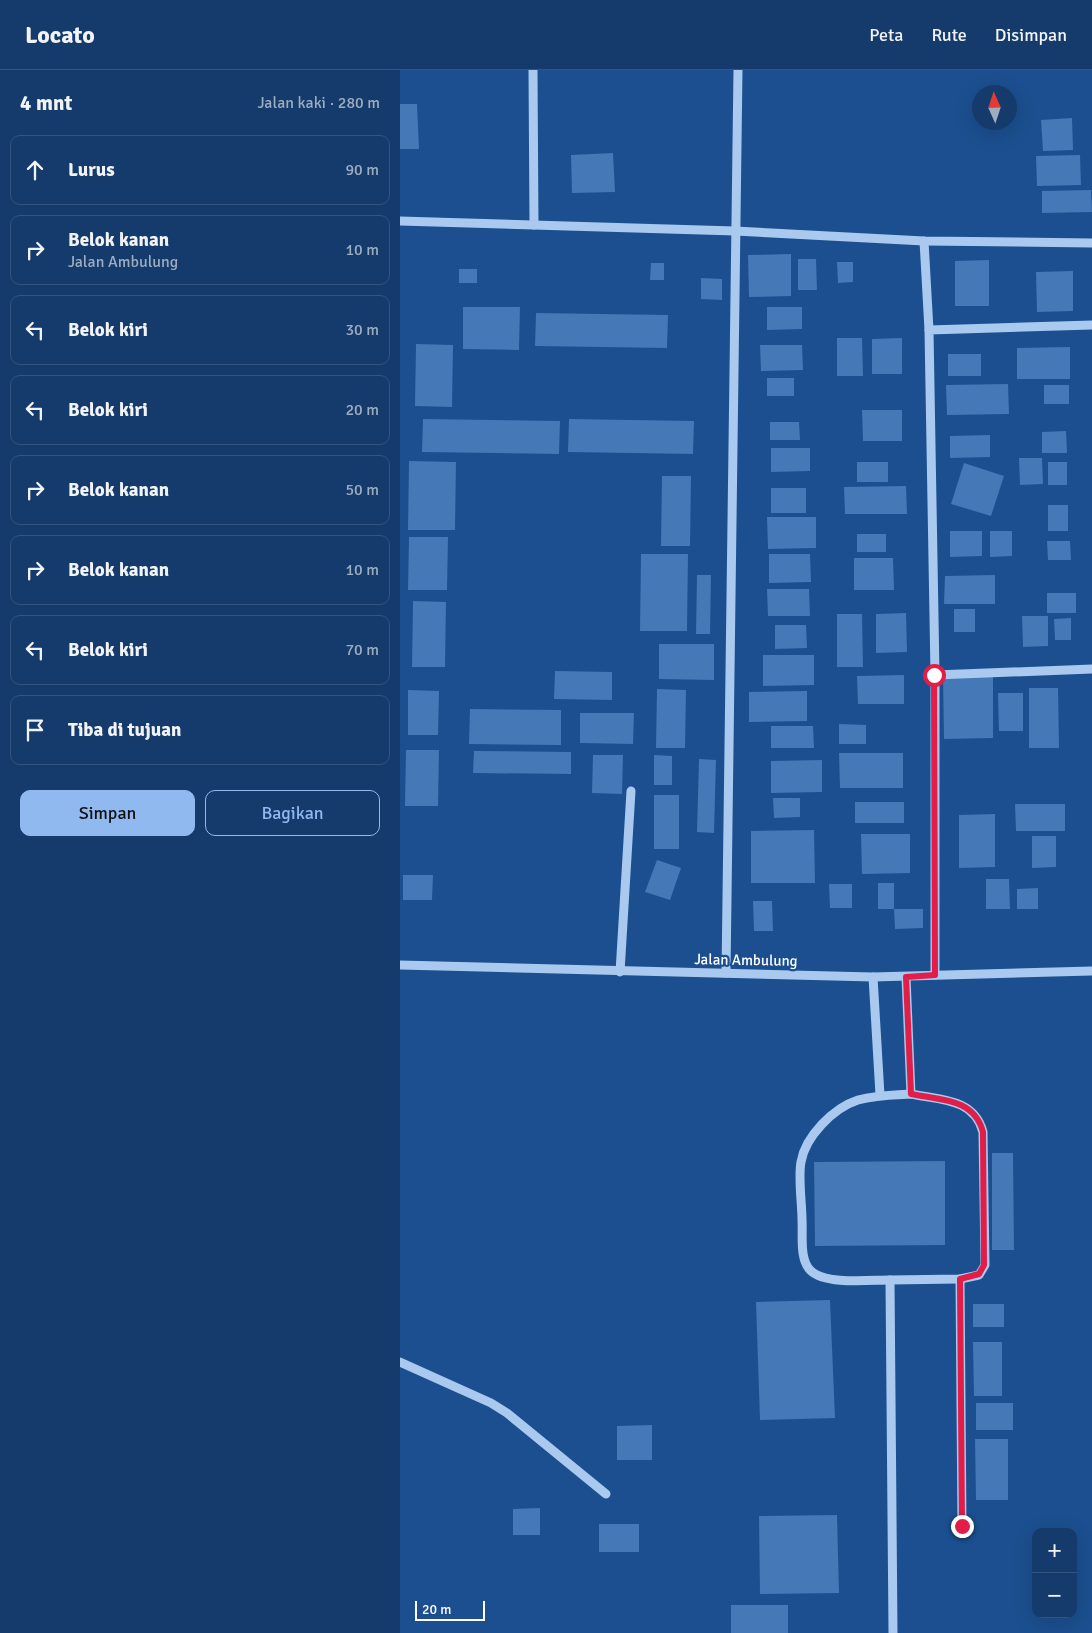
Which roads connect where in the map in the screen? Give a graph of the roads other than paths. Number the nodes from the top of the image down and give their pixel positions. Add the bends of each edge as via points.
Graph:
1 (533, 70) edge
2 (738, 70) edge
3 (400, 221) edge
4 (534, 225) junction
5 (736, 231) junction
6 (924, 241) junction
7 (1092, 243) edge
8 (1092, 325) edge
9 (929, 330) junction
10 (1092, 669) edge
11 (934, 675) junction
12 (631, 791) dead end
13 (400, 966) edge
14 (1092, 971) edge
15 (620, 972) junction
16 (726, 973) junction
17 (935, 975) junction
18 (873, 977) junction
19 (906, 977) junction
20 (911, 1094) junction
21 (880, 1095) junction
22 (960, 1279) junction
23 (890, 1280) junction
24 (400, 1362) edge
25 (606, 1494) dead end
26 (962, 1526) dead end
27 (893, 1633) edge

1 - 4 street
2 - 5 street
3 - 4 street
4 - 5 street
5 - 6 street
5 - 16 street
6 - 7 street
6 - 9 street
8 - 9 street
9 - 11 street
10 - 11 street
11 - 17 street
12 - 15 street
13 - 15 street, Jalan Ambulung
14 - 17 street, Jalan Ambulung
15 - 16 street, Jalan Ambulung
16 - 18 street, Jalan Ambulung
17 - 19 street, Jalan Ambulung
18 - 19 street, Jalan Ambulung
18 - 21 street
19 - 20 street
20 - 21 street
20 - 22 street via 968,1107 980,1122 983,1132 984,1265 979,1274
21 - 23 street via 843,1108 819,1127 807,1144 801,1163 803,1254 810,1271 832,1280
22 - 23 street
22 - 26 street
23 - 27 street
24 - 25 street via 499,1408

